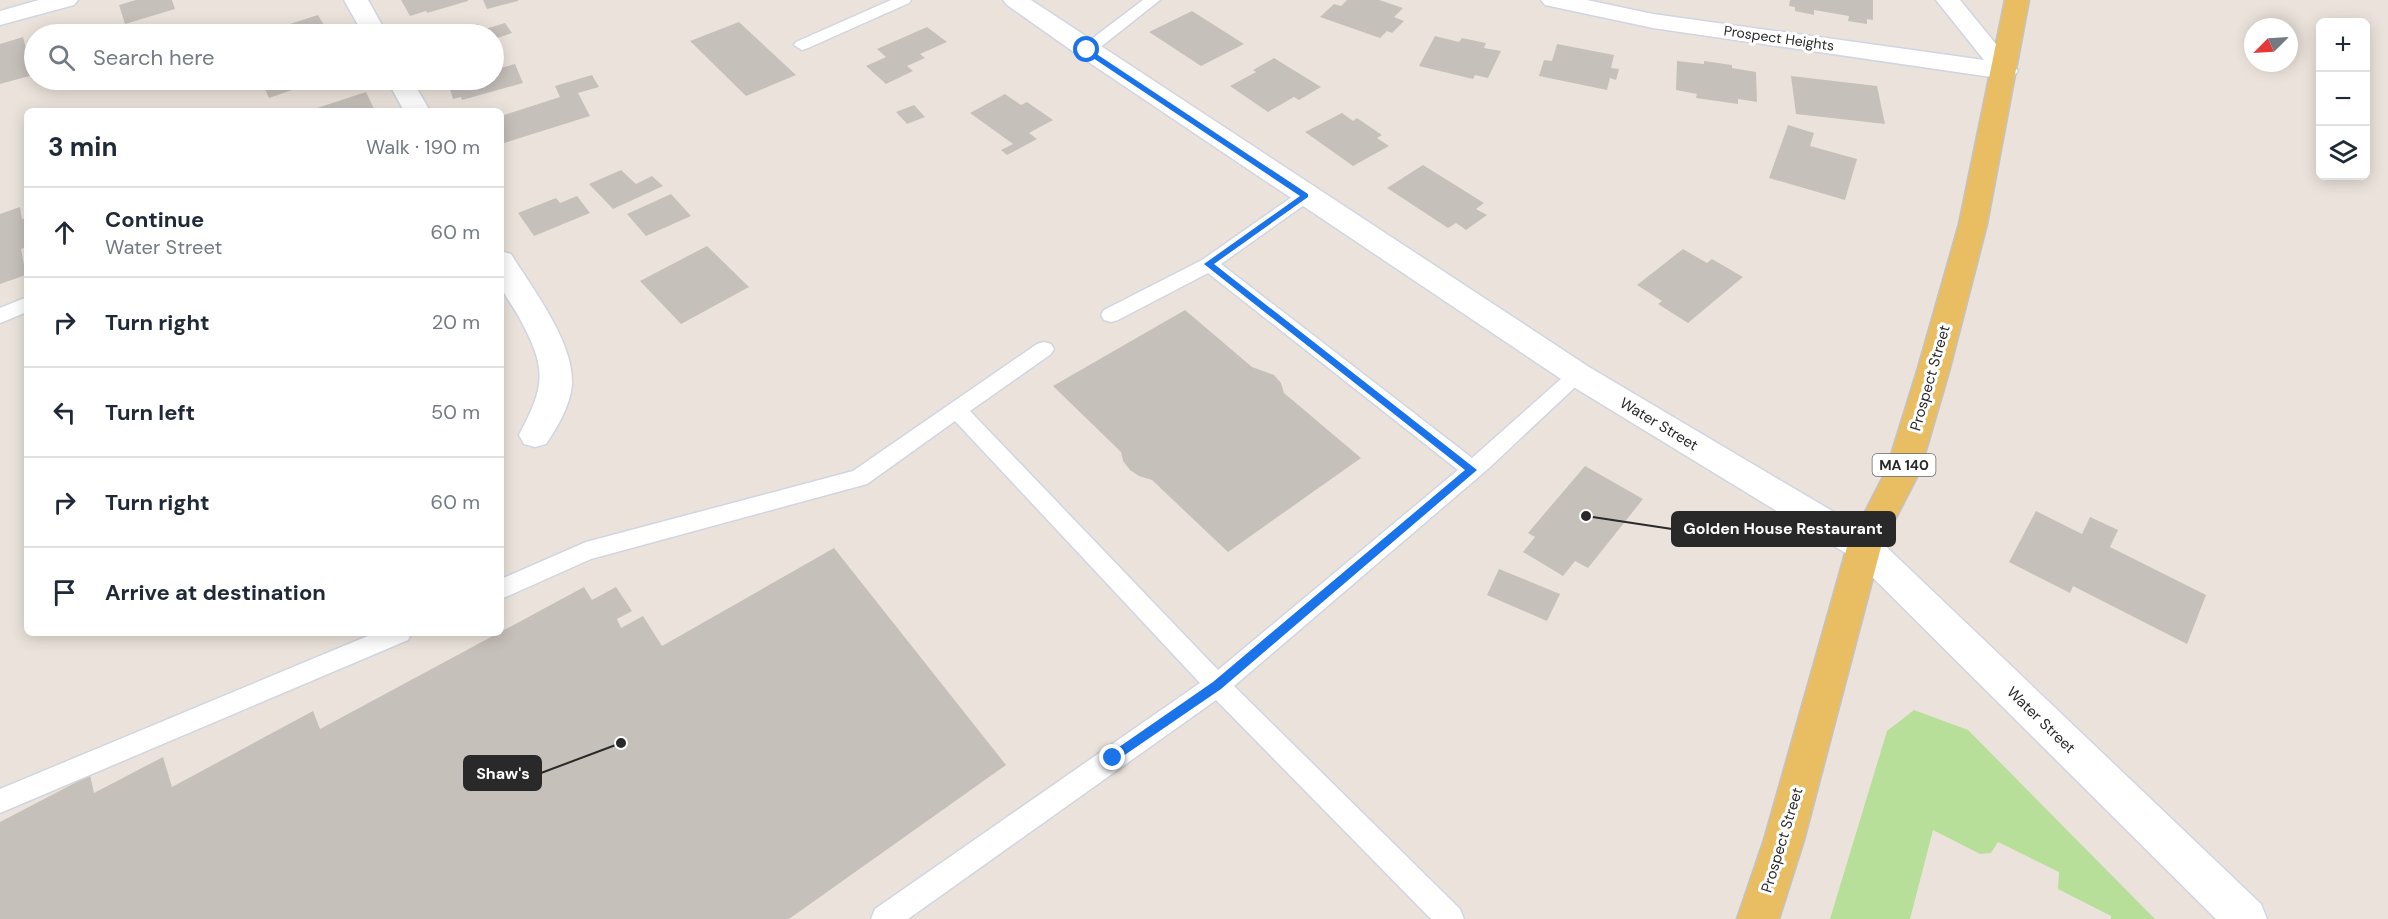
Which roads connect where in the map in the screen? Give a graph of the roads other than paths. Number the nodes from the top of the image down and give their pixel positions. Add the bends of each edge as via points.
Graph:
1 (66, 0) edge
2 (356, 0) edge
3 (904, 0) edge
4 (1015, 0) edge
5 (1153, 0) edge
6 (1556, 0) edge
7 (1948, 0) edge
8 (2017, 0) edge
9 (0, 18) edge
10 (369, 24) edge
11 (802, 45) dead end
12 (1087, 50) junction
13 (2005, 71) junction
14 (405, 90) edge
15 (415, 108) edge
16 (1305, 196) junction
17 (1209, 264) junction
18 (504, 266) edge
19 (24, 305) edge
20 (1111, 315) dead end
21 (0, 316) edge
22 (1044, 349) dead end
23 (1578, 375) junction
24 (957, 410) junction
25 (535, 435) dead end
26 (1472, 470) junction
27 (1864, 548) junction
28 (504, 588) edge
29 (393, 636) edge
30 (1217, 685) junction
31 (0, 801) edge
32 (885, 919) edge
33 (1450, 919) edge
34 (1758, 919) edge
35 (2246, 919) edge

1 - 9 street
2 - 10 street
3 - 11 lane
4 - 12 street, Water Street
5 - 12 lane
6 - 13 street, Prospect Heights via 1653,21
7 - 13 street
8 - 13 main road, Prospect Street / MA 140
12 - 16 street, Water Street
13 - 27 main road, Prospect Street / MA 140 via 1973,224 1934,368 1903,471
14 - 15 street
16 - 17 lane
16 - 23 street, Water Street
17 - 20 lane
17 - 26 lane
18 - 25 street via 539,328 555,370 551,408
19 - 21 lane
22 - 24 lane
23 - 26 lane
23 - 27 street, Water Street
24 - 28 lane via 859,478 586,551
24 - 30 lane
26 - 30 lane
27 - 34 main road, Prospect Street / MA 140 via 1784,840
27 - 35 street, Water Street
29 - 31 lane
30 - 32 lane
30 - 33 lane

